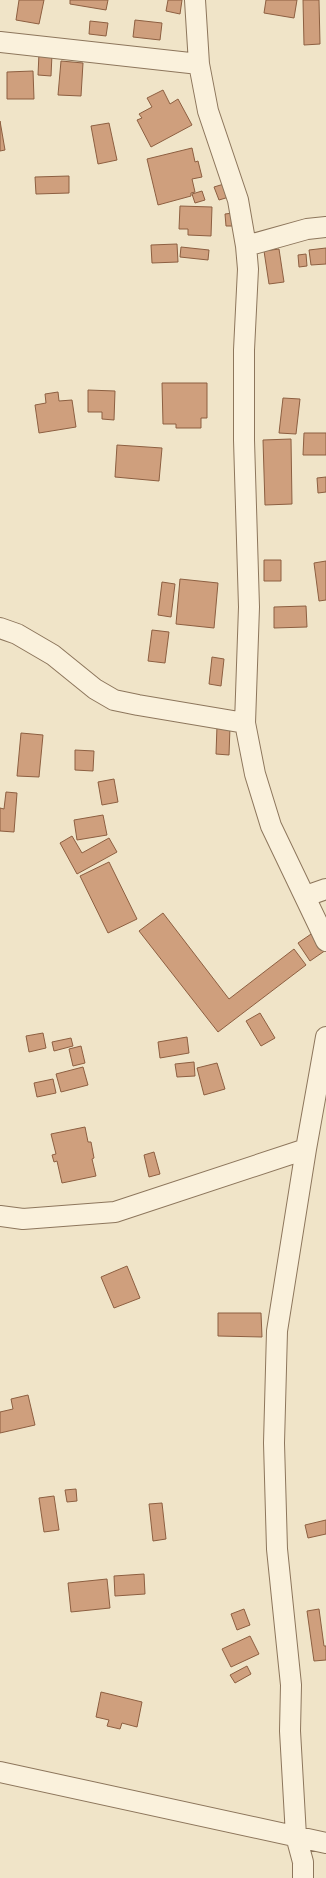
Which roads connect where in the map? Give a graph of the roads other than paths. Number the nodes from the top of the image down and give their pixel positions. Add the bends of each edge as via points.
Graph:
1 (195, 0) edge
2 (0, 42) edge
3 (199, 64) junction
4 (326, 227) edge
5 (246, 246) junction
6 (0, 628) edge
7 (245, 723) junction
8 (326, 889) edge
9 (306, 896) junction
10 (326, 941) edge
11 (326, 1037) edge
12 (306, 1149) junction
13 (0, 1216) edge
14 (0, 1772) edge
15 (296, 1836) junction
16 (326, 1843) edge
17 (303, 1878) edge

1 - 3 street
2 - 3 street
3 - 5 street via 208,111 238,200
4 - 5 street via 307,228
5 - 7 street via 248,269 244,350 244,440 249,607
6 - 7 street via 17,634 53,655 114,700
7 - 9 street via 255,774 271,826
8 - 9 street
9 - 10 street
11 - 12 street
12 - 13 street via 115,1212 23,1219
12 - 15 street via 277,1331 274,1443 277,1549 291,1685 290,1731
14 - 15 street
15 - 16 street
15 - 17 street via 303,1862

